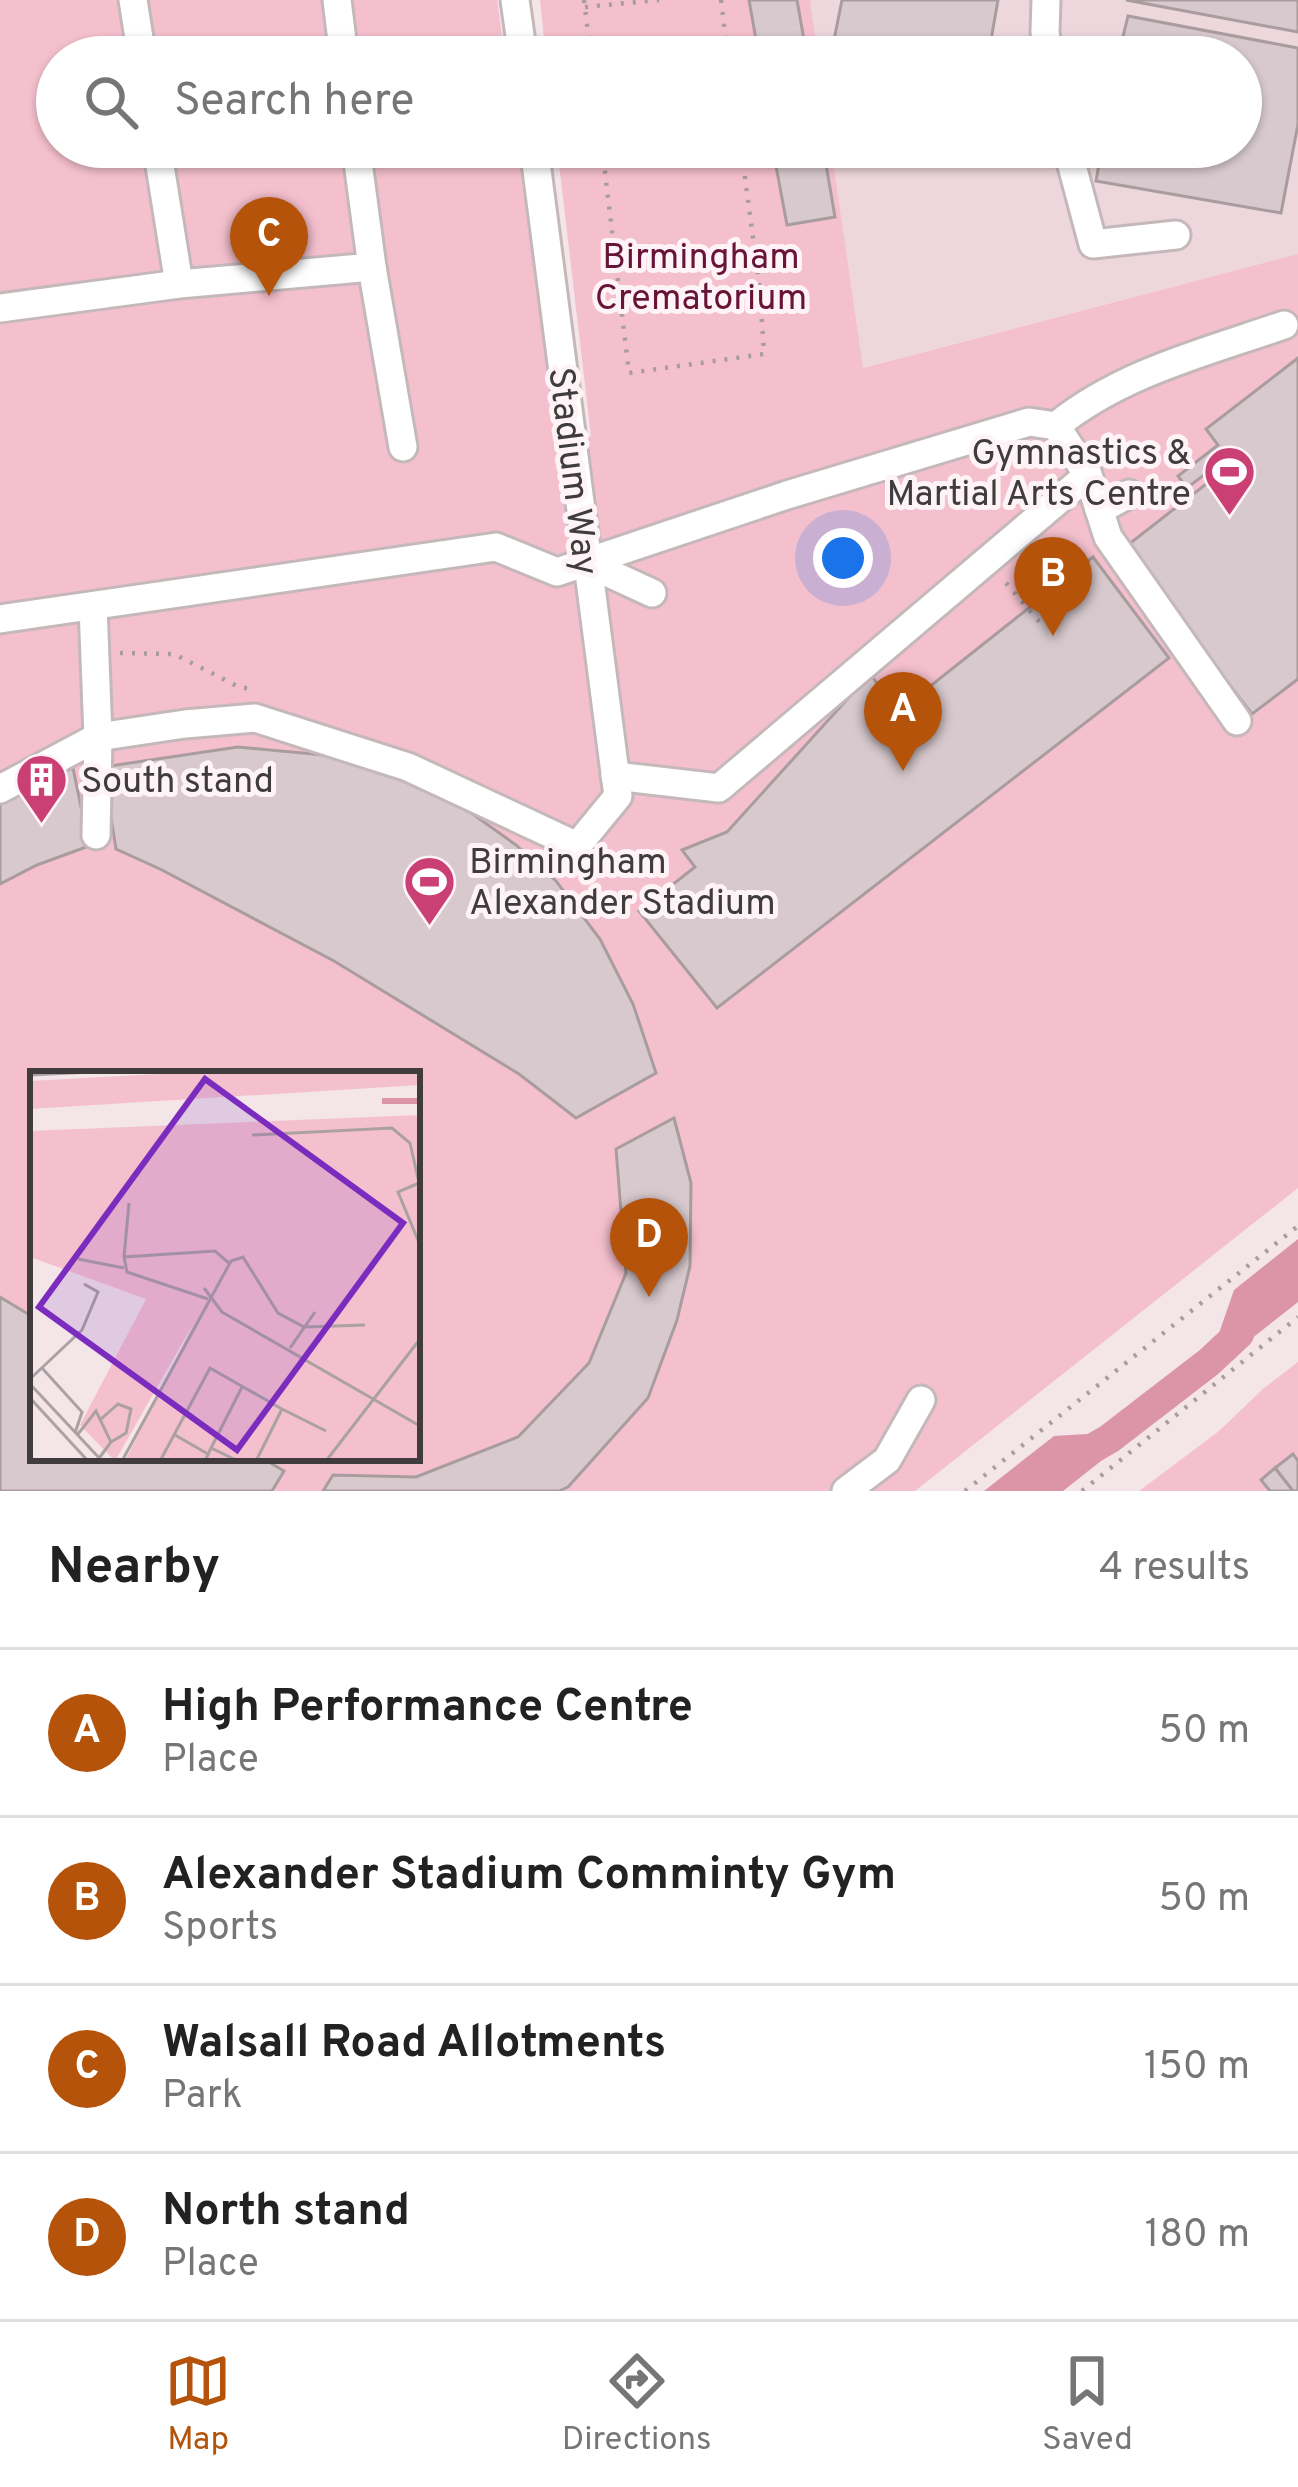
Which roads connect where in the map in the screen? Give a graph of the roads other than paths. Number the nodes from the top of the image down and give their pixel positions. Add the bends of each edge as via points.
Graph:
1 (133, 0) edge
2 (337, 0) edge
3 (515, 0) edge
4 (1046, 0) edge
5 (139, 36) edge
6 (341, 36) edge
7 (520, 36) edge
8 (1045, 36) edge
9 (160, 168) edge
10 (359, 168) edge
11 (537, 168) edge
12 (1073, 168) edge
13 (1176, 235) dead end
14 (372, 267) junction
15 (179, 284) junction
16 (0, 308) edge
17 (1284, 326) dead end
18 (1056, 426) junction
19 (403, 447) dead end
20 (1088, 475) junction
21 (1129, 494) dead end
22 (1100, 510) junction
23 (587, 563) junction
24 (652, 593) dead end
25 (93, 606) junction
26 (0, 619) edge
27 (1238, 721) dead end
28 (98, 737) junction
29 (617, 786) junction
30 (0, 789) edge
31 (96, 835) dead end
32 (921, 1400) dead end
33 (846, 1491) edge

1 - 5 street
2 - 6 street
3 - 7 street
4 - 8 street
9 - 15 street
10 - 14 street
11 - 23 street, Stadium Way
12 - 13 street via 1093,244
14 - 15 street
14 - 19 street
15 - 16 street
17 - 18 street via 1144,374
18 - 20 street
18 - 23 street via 1013,426
20 - 22 street
20 - 29 street via 719,788
21 - 22 street
22 - 27 street via 1108,537
23 - 24 street
23 - 25 street via 557,572 496,547
23 - 29 street, Stadium Way
25 - 26 street
25 - 28 street
28 - 29 street via 255,718 408,767 577,846
28 - 30 street
28 - 31 street
32 - 33 street via 887,1460

